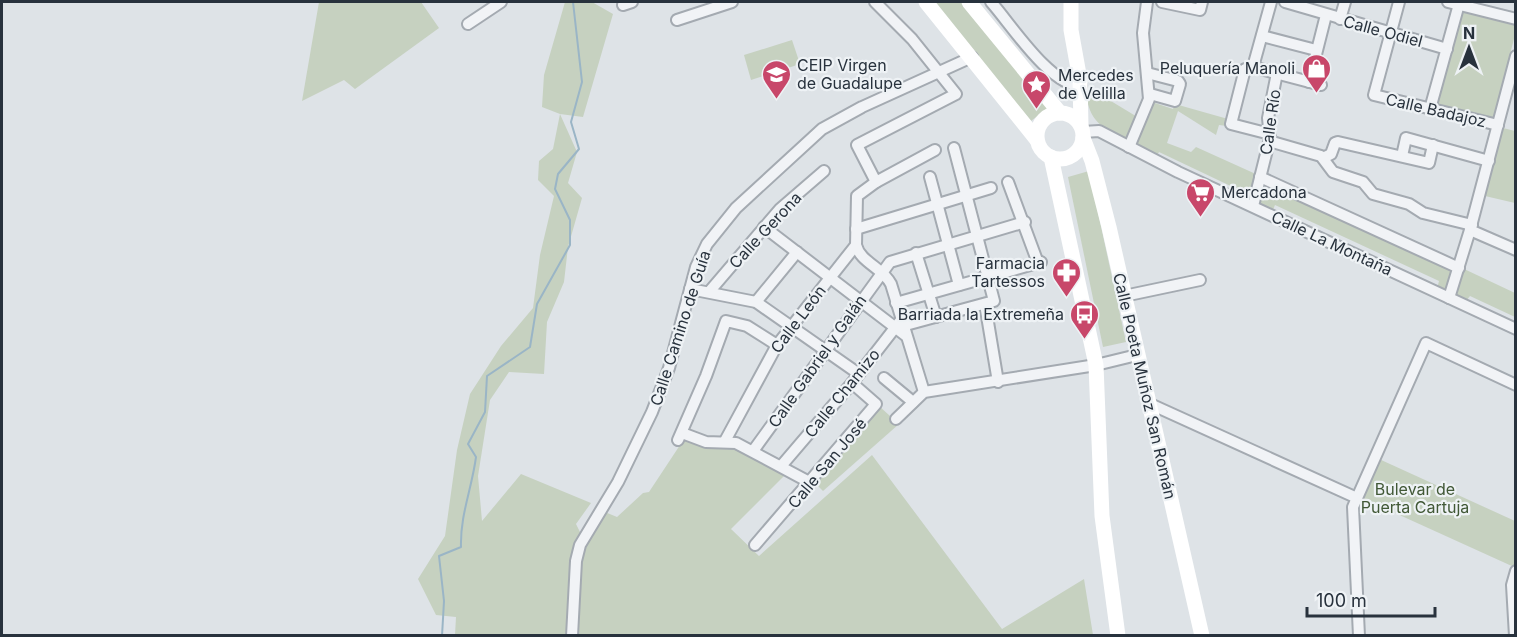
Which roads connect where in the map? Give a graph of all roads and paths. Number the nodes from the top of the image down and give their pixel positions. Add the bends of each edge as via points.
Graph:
1 (501, 2) edge
2 (732, 2) edge
3 (875, 2) edge
4 (926, 2) edge
5 (969, 2) edge
6 (991, 2) edge
7 (1071, 2) edge
8 (1147, 2) edge
9 (1162, 2) edge
10 (1271, 2) edge
11 (1285, 2) edge
12 (1345, 2) edge
13 (1400, 2) edge
14 (1454, 3) edge
15 (705, 5) edge
16 (1480, 5) edge
17 (1201, 6) edge
18 (1326, 15) junction
19 (1340, 19) junction
20 (1515, 19) edge
21 (677, 20) dead end
22 (468, 24) dead end
23 (1391, 34) junction
24 (1262, 36) junction
25 (1447, 49) junction
26 (1317, 50) junction
27 (1515, 56) edge
28 (972, 57) junction
29 (1253, 67) junction
30 (1277, 73) junction
31 (940, 74) junction
32 (1147, 74) junction
33 (1309, 82) junction
34 (1322, 85) dead end
35 (1081, 91) junction
36 (1150, 94) junction
37 (1430, 109) junction
38 (1064, 114) junction
39 (1498, 125) junction
40 (1082, 132) junction
41 (1269, 138) junction
42 (1037, 140) junction
43 (1433, 146) junction
44 (1129, 147) junction
45 (954, 148) dead end
46 (935, 150) dead end
47 (1402, 156) junction
48 (1051, 157) junction
49 (1323, 158) junction
50 (1489, 161) junction
51 (824, 171) dead end
52 (930, 177) dead end
53 (1260, 177) junction
54 (876, 182) junction
55 (1008, 182) dead end
56 (991, 188) dead end
57 (966, 195) junction
58 (937, 204) junction
59 (1253, 206) junction
60 (1025, 222) junction
61 (764, 227) junction
62 (1471, 228) junction
63 (856, 229) junction
64 (977, 236) junction
65 (948, 244) junction
66 (856, 245) junction
67 (1515, 250) edge
68 (796, 252) junction
69 (916, 253) junction
70 (1459, 268) junction
71 (881, 270) junction
72 (829, 277) junction
73 (988, 277) junction
74 (1200, 280) dead end
75 (959, 285) junction
76 (690, 289) junction
77 (709, 292) junction
78 (929, 293) junction
79 (1124, 296) junction
80 (1449, 298) junction
81 (860, 301) junction
82 (756, 302) junction
83 (896, 303) junction
84 (990, 303) junction
85 (936, 317) junction
86 (791, 326) junction
87 (901, 327) junction
88 (1515, 329) edge
89 (777, 345) junction
90 (824, 350) junction
91 (1137, 355) junction
92 (1096, 365) junction
93 (884, 378) dead end
94 (856, 379) junction
95 (998, 381) junction
96 (1515, 385) edge
97 (924, 392) junction
98 (913, 402) junction
99 (1148, 403) junction
100 (896, 419) dead end
101 (725, 441) junction
102 (753, 451) junction
103 (782, 465) junction
104 (811, 483) junction
105 (1357, 498) junction
106 (755, 545) dead end
107 (1515, 571) edge
108 (572, 636) edge
109 (1118, 636) edge
110 (1202, 636) edge
111 (1359, 636) edge
112 (1515, 636) edge

1 - 22 street
2 - 15 street
3 - 31 street
4 - 28 main road
5 - 38 main road
6 - 35 street via 1038,58
7 - 35 main road via 1071,30
8 - 32 street via 1143,33
9 - 17 street
10 - 24 street
11 - 18 street, Calle Odiel
12 - 19 street
13 - 23 street
14 - 16 street
14 - 25 street
15 - 21 street
16 - 20 street
18 - 19 street, Calle Odiel
18 - 26 street
19 - 23 street, Calle Odiel
23 - 25 street, Calle Odiel
23 - 37 street, Calle Badajoz via 1374,96
24 - 26 street
24 - 29 street
25 - 37 street
26 - 33 street
27 - 39 street
28 - 31 street, Calle Camino de Guía
28 - 42 main road
29 - 30 street
29 - 41 street via 1248,66 1245,71 1231,123
30 - 33 street
30 - 41 street, Calle Río via 1268,118
31 - 54 street via 956,93 857,145
31 - 76 street, Calle Camino de Guía via 845,115 801,147 714,233 700,255
32 - 36 street
32 - 36 street via 1180,84 1175,101
33 - 34 street
35 - 38 main road
35 - 40 main road
36 - 44 street
37 - 39 street, Calle Badajoz
38 - 40 main road
38 - 42 main road via 1045,118
39 - 50 street
40 - 44 street, Calle La Montaña via 1099,131
40 - 48 main road via 1081,146 1071,156
40 - 79 main road, Calle Poeta Muñoz San Román
41 - 49 street
41 - 53 street, Calle Río
42 - 48 main road
43 - 47 street via 1429,163
43 - 47 street via 1406,138
43 - 50 street
44 - 59 street, Calle La Montaña
45 - 57 street
46 - 54 street
47 - 49 street via 1338,142 1331,154
48 - 92 main road
49 - 62 street via 1333,172 1360,180 1373,194
50 - 62 street
51 - 61 street, Calle Gerona
52 - 58 street
53 - 59 street, Calle Río
53 - 70 street, Calle La Montaña
54 - 63 street via 857,196
55 - 60 street
56 - 57 street
57 - 58 street
57 - 64 street
58 - 63 street
58 - 65 street
59 - 80 street, Calle La Montaña
60 - 64 street
60 - 73 street via 1040,262
61 - 68 street
61 - 77 street, Calle Gerona
62 - 67 street
62 - 70 street
63 - 66 street
64 - 65 street
64 - 73 street
65 - 69 street
65 - 75 street
66 - 71 street via 860,255
66 - 72 street, Calle León
68 - 72 street
68 - 82 street
69 - 71 street via 892,260
69 - 78 street
70 - 80 street
71 - 81 street, Calle Gabriel y Galán
71 - 83 street via 890,280
72 - 81 street
72 - 86 street, Calle León
73 - 75 street
73 - 84 street
74 - 79 street
75 - 78 street
76 - 77 street
76 - 108 street, Calle Camino de Guía via 664,380 644,430 577,553
77 - 82 street
78 - 83 street
78 - 85 street
79 - 91 main road, Calle Poeta Muñoz San Román
80 - 88 street, Calle La Montaña
81 - 87 street
81 - 90 street, Calle Gabriel y Galán
82 - 86 street
83 - 87 street
84 - 85 street
84 - 95 street
85 - 87 street
86 - 89 street, Calle León
86 - 90 street
87 - 94 street, Calle Chamizo
87 - 97 street
89 - 101 street, Calle León
89 - 101 street via 747,326 726,321 680,436 706,442
90 - 94 street
90 - 102 street, Calle Gabriel y Galán
91 - 92 street
91 - 99 main road, Calle Poeta Muñoz San Román
92 - 95 street
92 - 109 main road via 1102,516
93 - 98 street
94 - 103 street, Calle Chamizo
94 - 104 street, Calle San José via 876,404
95 - 97 street
96 - 105 street via 1426,344
97 - 98 street
98 - 100 street
99 - 105 street
99 - 110 main road, Calle Poeta Muñoz San Román
101 - 102 street
102 - 103 street
103 - 104 street
104 - 106 street, Calle San José
105 - 111 street via 1353,516
107 - 112 street

